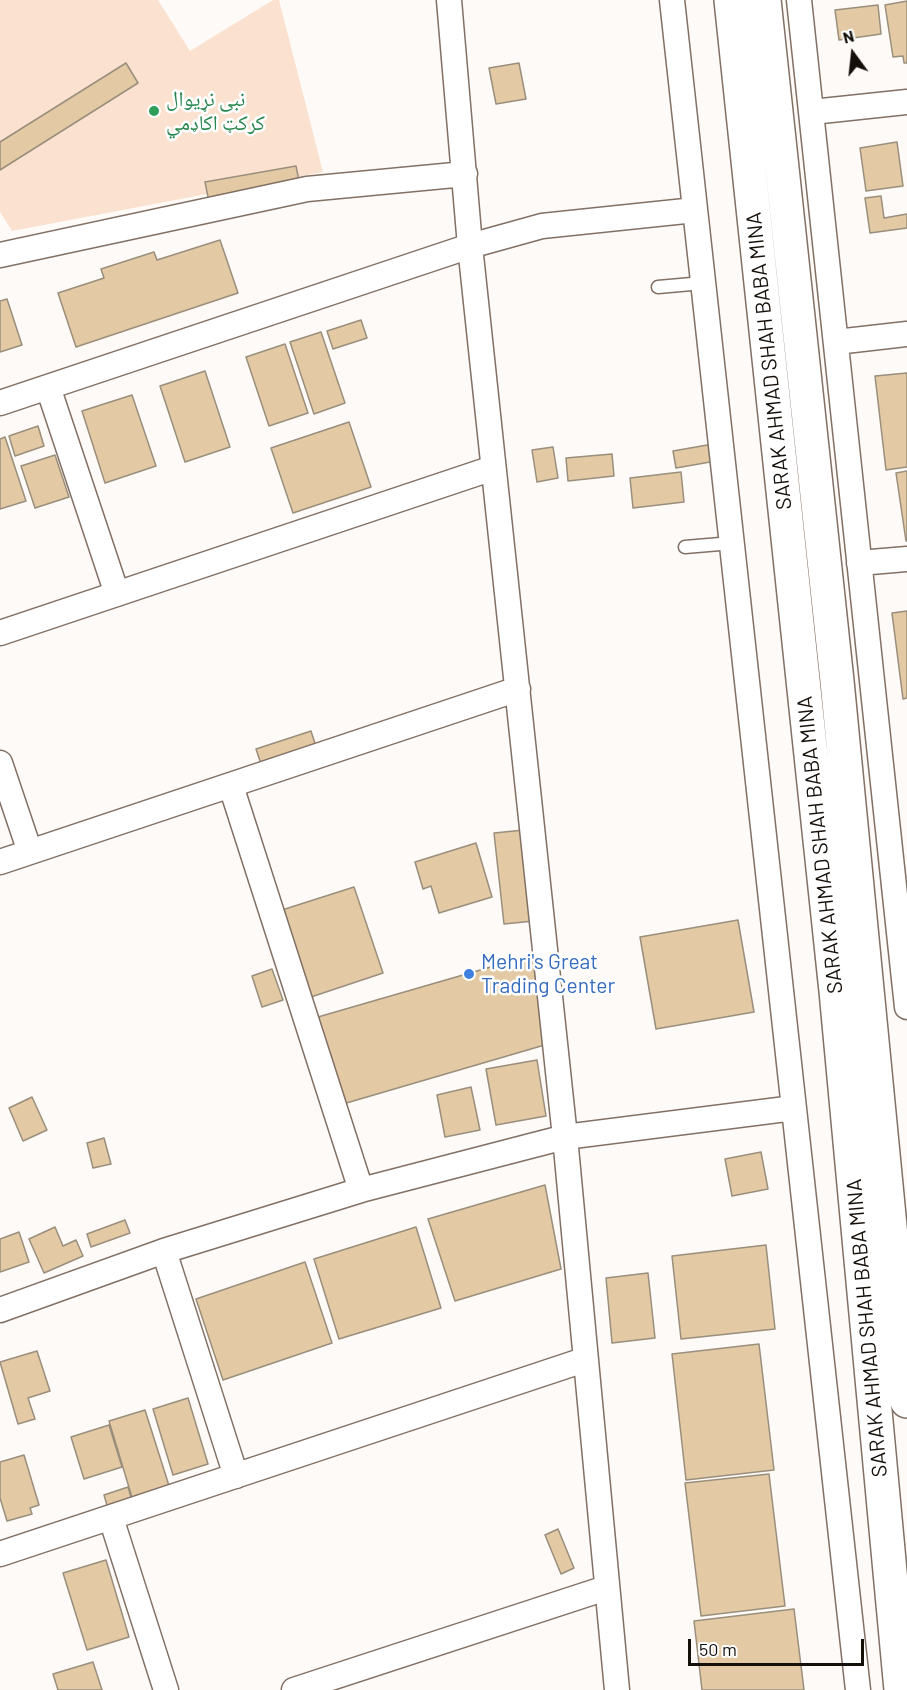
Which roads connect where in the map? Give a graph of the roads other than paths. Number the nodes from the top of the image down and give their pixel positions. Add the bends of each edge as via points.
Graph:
1 (448, 0) edge
2 (672, 0) edge
3 (731, 0) edge
4 (764, 0) edge
5 (799, 0) edge
6 (907, 102) edge
7 (812, 112) junction
8 (465, 174) junction
9 (695, 210) junction
10 (470, 246) junction
11 (0, 255) edge
12 (703, 283) junction
13 (658, 287) dead end
14 (907, 334) edge
15 (836, 342) junction
16 (48, 387) junction
17 (0, 403) edge
18 (493, 468) junction
19 (732, 543) junction
20 (685, 547) dead end
21 (907, 559) edge
22 (859, 563) junction
23 (117, 594) junction
24 (0, 633) edge
25 (518, 689) junction
26 (0, 763) edge
27 (231, 786) junction
28 (897, 810) edge
29 (30, 852) junction
30 (0, 862) edge
31 (907, 1007) edge
32 (794, 1108) junction
33 (565, 1137) junction
34 (361, 1190) junction
35 (164, 1251) junction
36 (0, 1310) edge
37 (584, 1360) junction
38 (907, 1401) edge
39 (237, 1476) junction
40 (111, 1518) junction
41 (0, 1554) edge
42 (606, 1588) junction
43 (166, 1690) edge
44 (294, 1690) edge
45 (617, 1690) edge
46 (858, 1690) edge
47 (901, 1690) edge

1 - 8 street
2 - 9 street
3 - 47 highway, SARAK AHMAD SHAH BABA MINA via 837,1003
4 - 38 highway via 838,693
5 - 7 street
6 - 7 street
7 - 15 street
8 - 10 street
8 - 11 street via 306,189
9 - 10 street via 542,226
9 - 12 street
10 - 16 street
10 - 18 street
12 - 13 lane
12 - 19 street
14 - 15 street
15 - 22 street
16 - 17 street
16 - 23 street
18 - 23 street
18 - 25 street
19 - 20 lane
19 - 32 street
21 - 22 street
22 - 28 street
23 - 24 street
25 - 27 street
25 - 33 street
26 - 29 street
27 - 29 street
27 - 34 street
28 - 31 street
29 - 30 street
32 - 33 street
32 - 46 street
33 - 34 street
33 - 37 street
34 - 35 street
35 - 36 street
35 - 39 street
37 - 39 street
37 - 42 street
39 - 40 street
40 - 41 street
40 - 43 street
42 - 44 street
42 - 45 street

